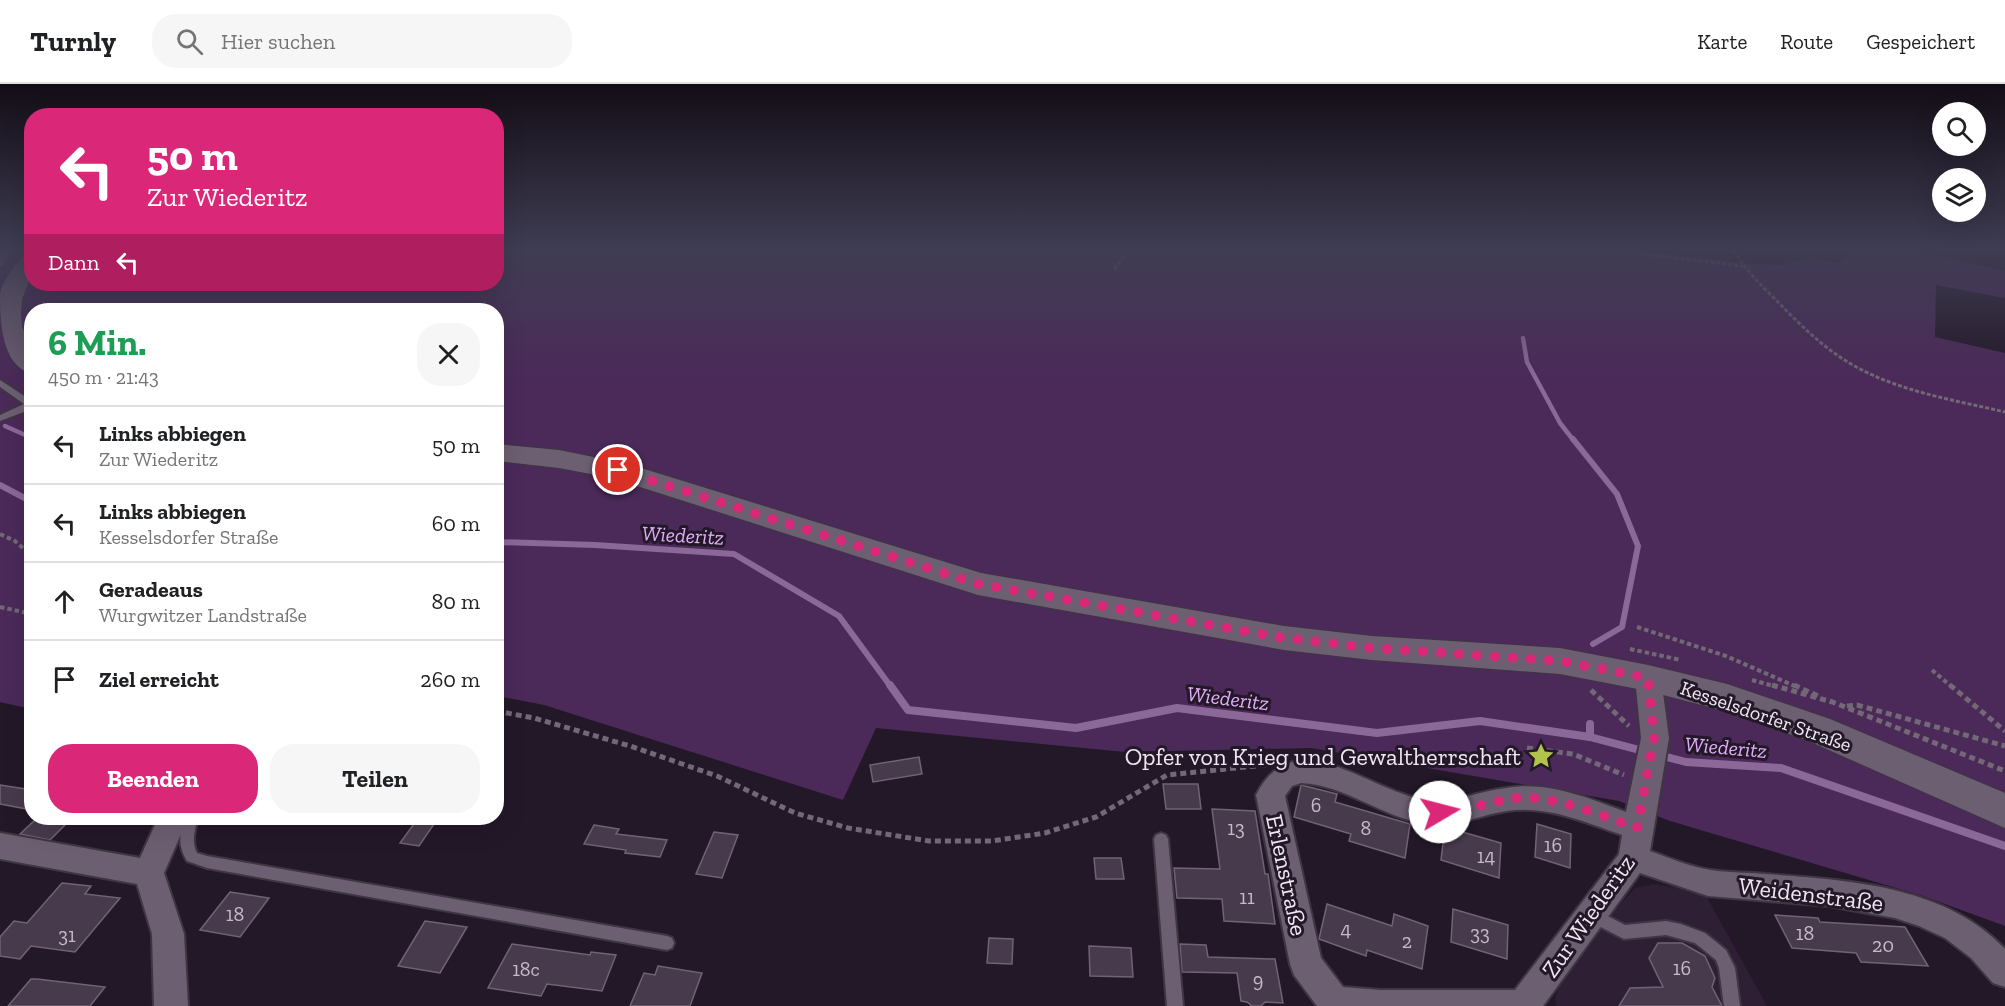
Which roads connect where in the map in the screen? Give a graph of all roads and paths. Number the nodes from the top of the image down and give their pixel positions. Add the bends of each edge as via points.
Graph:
1 (11, 293) edge
2 (1769, 293) edge
3 (24, 356) edge
4 (0, 382) edge
5 (24, 400) edge
6 (24, 408) edge
7 (2005, 412) edge
8 (0, 418) edge
9 (504, 453) edge
10 (0, 534) edge
11 (24, 549) edge
12 (0, 607) edge
13 (24, 612) edge
14 (1636, 627) dead end
15 (1932, 670) dead end
16 (1648, 678) junction
17 (1586, 686) dead end
18 (1843, 706) junction
19 (504, 712) edge
20 (2005, 732) edge
21 (1644, 735) junction
22 (2005, 746) edge
23 (1527, 748) dead end
24 (1273, 765) dead end
25 (2005, 771) edge
26 (1639, 774) junction
27 (2005, 811) edge
28 (170, 825) edge
29 (188, 825) edge
30 (1161, 839) dead end
31 (1636, 843) junction
32 (0, 846) edge
33 (149, 873) junction
34 (1592, 915) junction
35 (667, 943) dead end
36 (2005, 972) edge
37 (171, 1006) edge
38 (1175, 1006) edge
39 (1523, 1006) edge
40 (1732, 1006) edge

1 - 3 main road via 8,323 14,344
2 - 7 path via 1798,324 1863,371 1907,388
4 - 5 lane
6 - 8 lane
9 - 16 main road, Kesselsdorfer Straße via 618,470 978,584 1284,638 1560,661
10 - 11 path
12 - 13 path
14 - 18 path via 1726,656
15 - 20 path
16 - 21 street, Zur Wiederitz
16 - 27 main road, Kesselsdorfer Straße via 1727,698 1817,729
17 - 21 path
18 - 22 path via 1857,705
18 - 25 path
19 - 24 path via 630,746 717,776 795,813 848,828 928,841 992,842 1045,833 1096,817 1167,775
21 - 26 street, Zur Wiederitz
23 - 26 path via 1573,754
26 - 31 street, Zur Wiederitz
28 - 33 street
29 - 35 lane via 185,847 192,858 207,862
30 - 38 lane
31 - 34 street, Zur Wiederitz
31 - 36 street, Weidenstraße via 1708,883 1881,900 1947,922 1995,959
31 - 39 street, Erlenstraße via 1567,804 1520,798 1427,812 1372,794 1345,779 1302,773 1282,778 1270,795 1306,964 1334,1002 1381,1006
32 - 33 street
33 - 37 street via 168,934
34 - 39 street, Zur Wiederitz
34 - 40 lane via 1624,932 1666,928 1707,942 1721,955 1727,968

